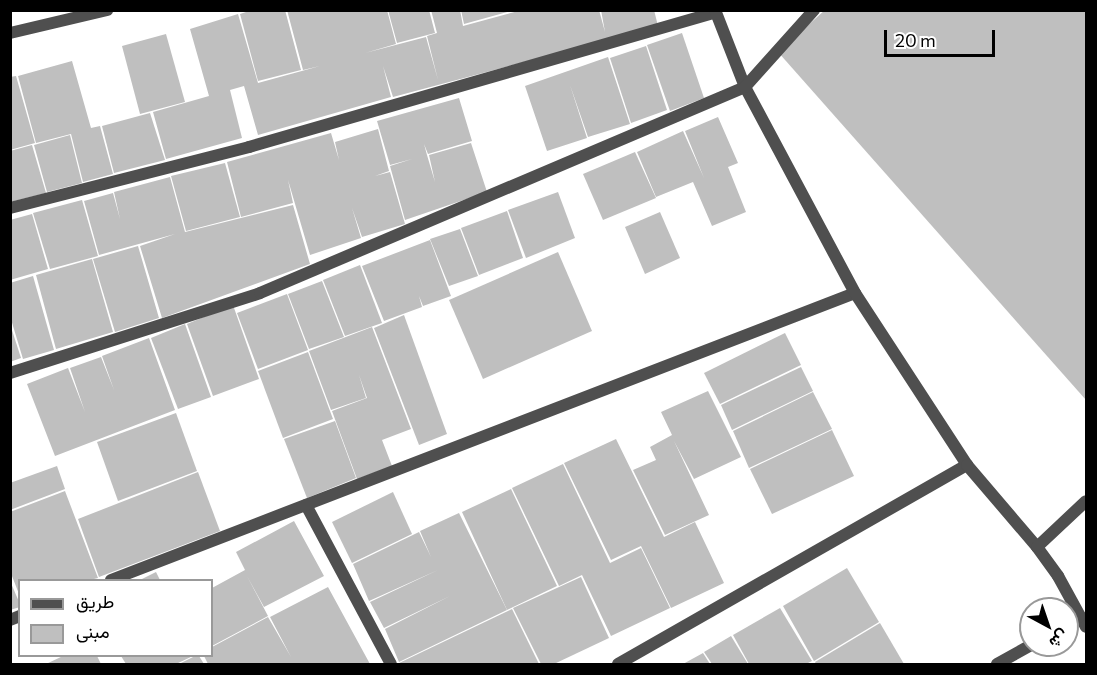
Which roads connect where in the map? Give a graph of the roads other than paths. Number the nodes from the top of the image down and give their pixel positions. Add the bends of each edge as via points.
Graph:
1 (108, 10) edge
2 (814, 10) edge
3 (715, 11) edge
4 (10, 33) edge
5 (745, 87) junction
6 (10, 208) edge
7 (855, 293) junction
8 (10, 373) edge
9 (967, 465) junction
10 (1086, 501) edge
11 (306, 505) junction
12 (1037, 547) junction
13 (114, 579) edge
14 (1083, 621) edge
15 (1019, 652) edge
16 (391, 664) edge
17 (618, 664) edge
18 (997, 664) edge

1 - 4 street
2 - 5 street
3 - 5 street
3 - 6 street via 249,147
5 - 7 street
5 - 8 street via 260,293
7 - 9 street
7 - 11 street
9 - 12 street
9 - 17 street
10 - 12 street
11 - 13 street
11 - 16 street
12 - 14 street
15 - 18 street

